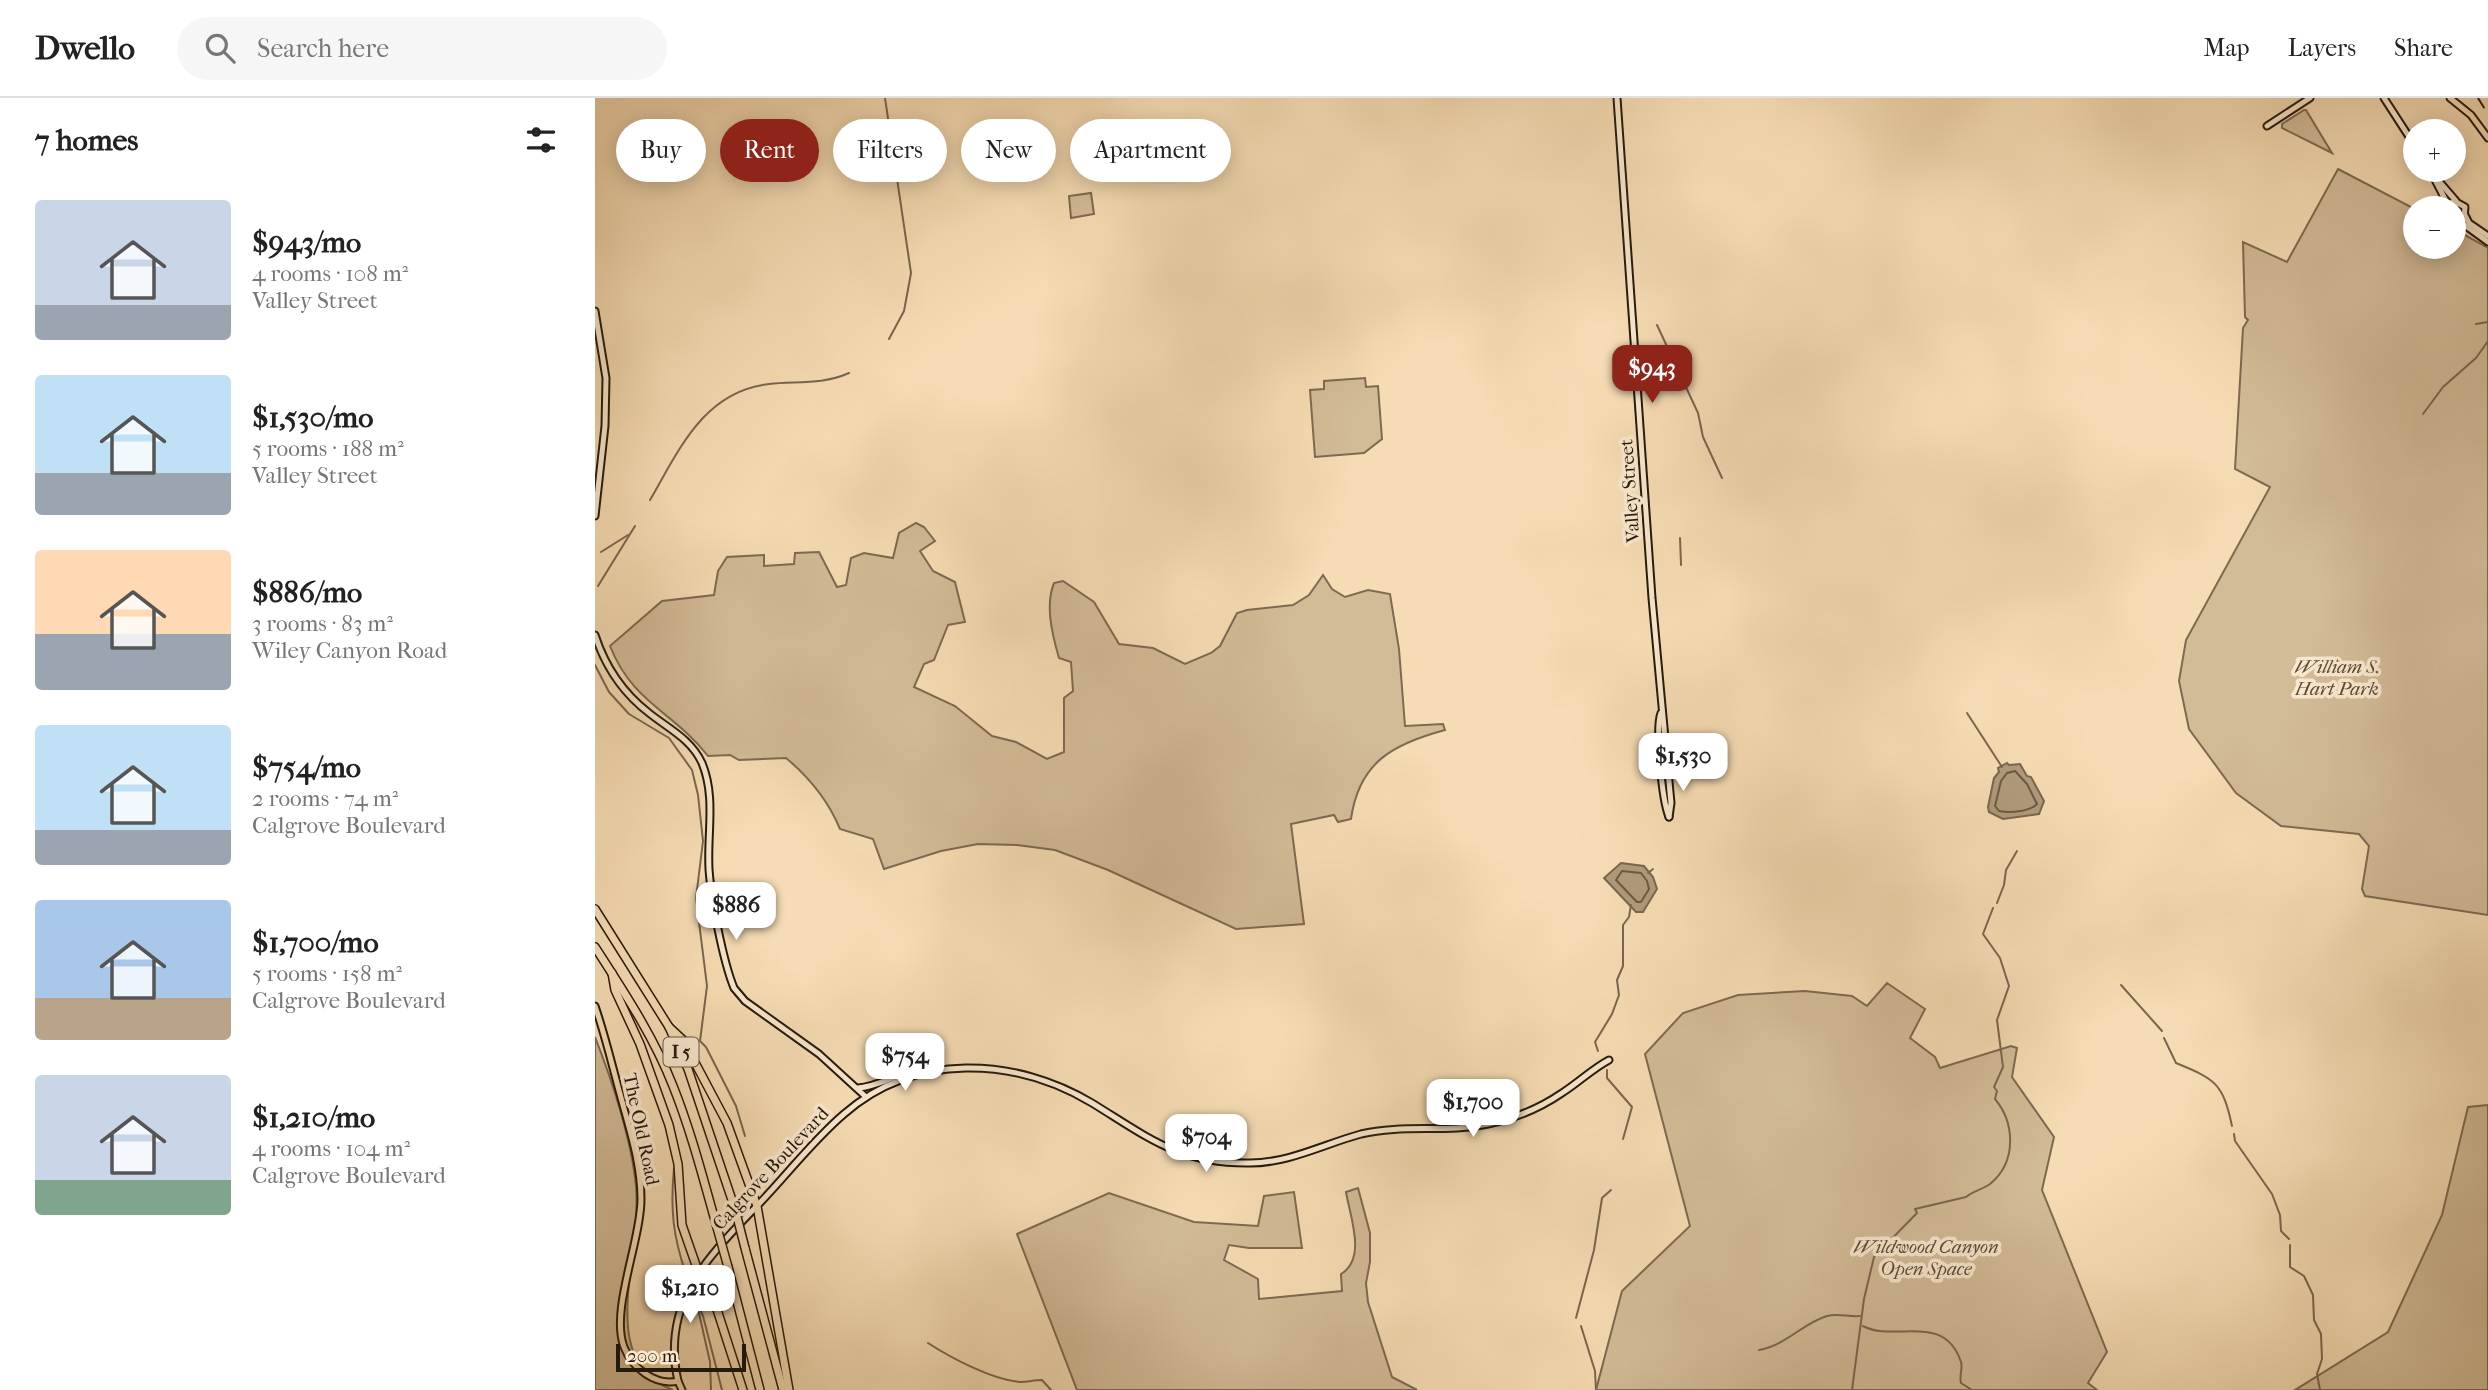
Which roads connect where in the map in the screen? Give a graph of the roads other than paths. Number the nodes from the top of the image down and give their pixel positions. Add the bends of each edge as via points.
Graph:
1 (1617, 98) edge
2 (2310, 98) edge
3 (2384, 98) edge
4 (2450, 98) edge
5 (2267, 126) dead end
6 (2403, 127) edge
7 (2488, 138) edge
8 (2439, 182) edge
9 (2451, 196) edge
10 (2466, 217) edge
11 (2466, 228) edge
12 (2488, 236) edge
13 (2488, 242) edge
14 (595, 311) edge
15 (595, 516) edge
16 (595, 635) edge
17 (1661, 713) junction
18 (595, 909) edge
19 (595, 947) edge
20 (612, 973) junction
21 (595, 1006) edge
22 (669, 1027) junction
23 (1609, 1060) dead end
24 (938, 1071) junction
25 (858, 1088) junction
26 (866, 1097) junction
27 (757, 1206) junction
28 (698, 1271) junction
29 (678, 1381) junction
30 (682, 1390) edge
31 (743, 1390) edge
32 (760, 1390) edge
33 (783, 1390) edge
34 (789, 1390) edge

1 - 17 street, Valley Street
2 - 5 street
3 - 6 street
4 - 7 main road via 2471,115
8 - 9 street
10 - 12 street
11 - 13 street
14 - 15 street via 606,390
16 - 25 street via 624,689 685,739 703,766 711,808 711,881 734,988
17 - 17 street, Valley Street via 1660,754 1669,817 1665,719
18 - 22 highway, I 5
19 - 20 highway, I 5
20 - 28 highway via 674,1139 682,1225
20 - 32 highway, I 5, bridge via 653,1043 688,1127
21 - 29 main road, The Old Road via 641,1188 638,1232 620,1320 622,1339 642,1371 665,1382
22 - 27 highway via 683,1040 727,1123
22 - 33 highway, I 5, bridge via 688,1069 735,1209
23 - 24 street, Calgrove Boulevard via 1535,1109 1488,1124 1384,1130 1285,1159 1255,1163 1206,1161 1170,1151 1049,1080 986,1068
24 - 25 street via 924,1068
24 - 26 street, Calgrove Boulevard
25 - 26 street
26 - 27 street, Calgrove Boulevard via 818,1138
27 - 28 street, Calgrove Boulevard
27 - 34 highway
28 - 29 street, Calgrove Boulevard via 677,1326
28 - 31 highway via 711,1291
29 - 30 main road

